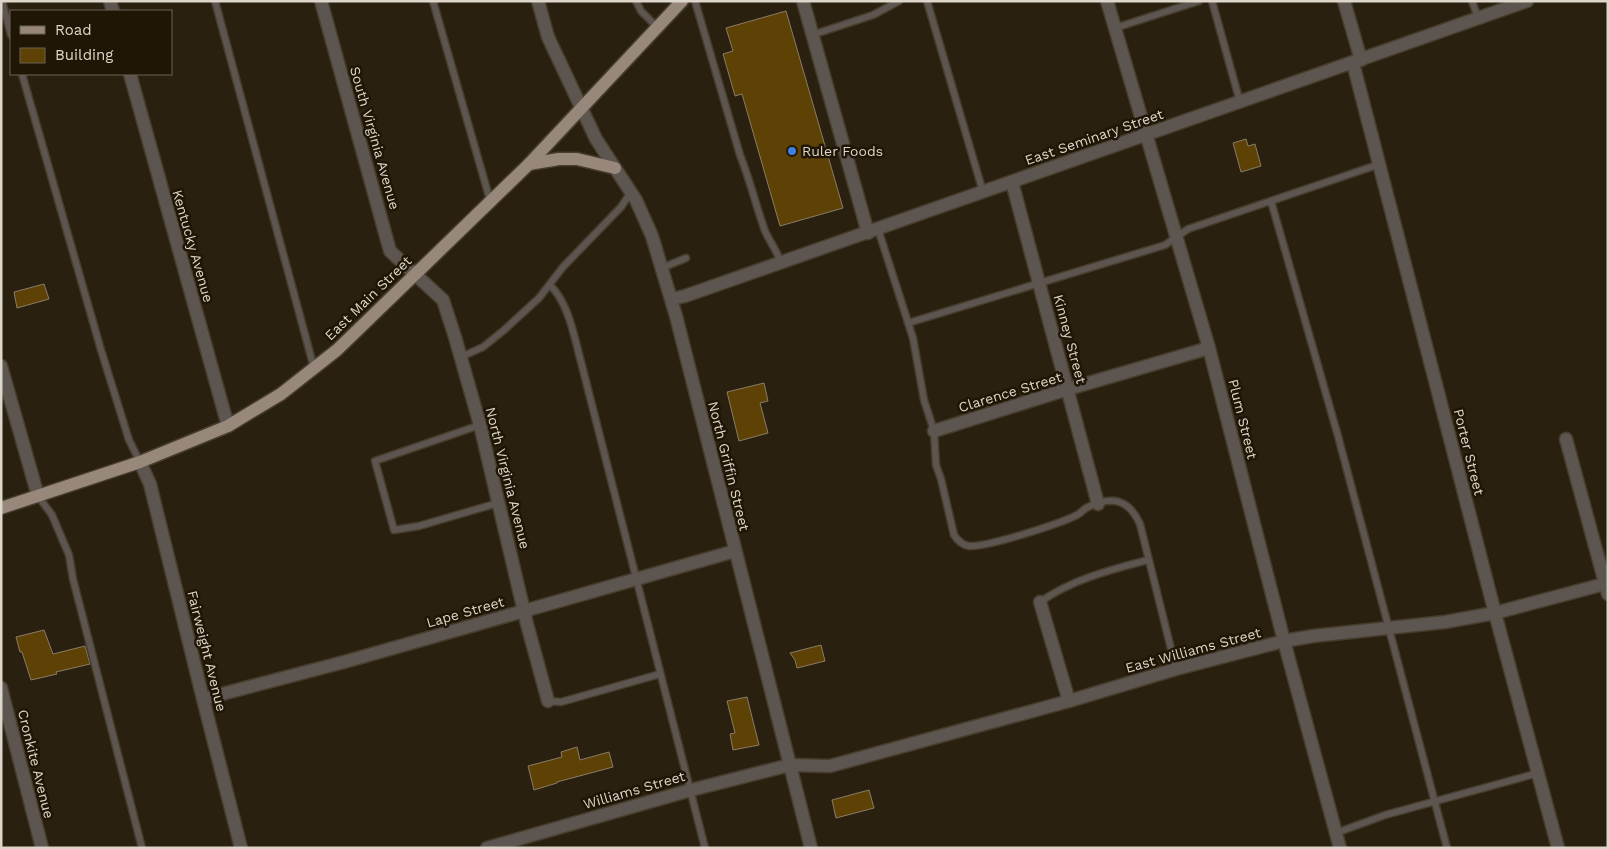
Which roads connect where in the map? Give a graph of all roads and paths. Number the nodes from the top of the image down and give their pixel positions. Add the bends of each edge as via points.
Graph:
1 (2, 1) edge
2 (215, 1) edge
3 (321, 1) edge
4 (433, 1) edge
5 (538, 1) edge
6 (636, 1) edge
7 (682, 1) edge
8 (695, 1) edge
9 (803, 1) edge
10 (899, 1) edge
11 (926, 1) edge
12 (1107, 1) edge
13 (1200, 1) edge
14 (1212, 1) edge
15 (1344, 1) edge
16 (1472, 1) edge
17 (1527, 1) edge
18 (1478, 18) junction
19 (658, 27) junction
20 (1114, 28) junction
21 (10, 31) edge
22 (812, 35) junction
23 (1357, 61) junction
24 (22, 75) edge
25 (130, 75) edge
26 (1240, 102) junction
27 (582, 106) junction
28 (1145, 134) junction
29 (528, 164) junction
30 (1380, 164) junction
31 (615, 168) junction
32 (1012, 182) junction
33 (631, 192) junction
34 (983, 192) junction
35 (490, 200) junction
36 (1271, 201) junction
37 (873, 231) junction
38 (1176, 238) junction
39 (686, 258) dead end
40 (781, 263) junction
41 (662, 268) junction
42 (415, 274) junction
43 (1040, 284) junction
44 (550, 285) junction
45 (671, 299) junction
46 (908, 323) junction
47 (1209, 348) junction
48 (461, 357) junction
49 (1, 366) edge
50 (314, 369) junction
51 (1068, 390) junction
52 (480, 425) junction
53 (228, 426) junction
54 (934, 431) junction
55 (1566, 439) dead end
56 (140, 462) junction
57 (38, 496) junction
58 (498, 503) junction
59 (1098, 504) junction
60 (1, 508) edge
61 (735, 551) junction
62 (1148, 560) junction
63 (635, 579) junction
64 (1607, 587) edge
65 (1040, 602) joint
66 (525, 610) junction
67 (1495, 613) junction
68 (1390, 628) junction
69 (1284, 641) junction
70 (1176, 669) junction
71 (660, 674) junction
72 (1, 688) edge
73 (203, 699) junction
74 (548, 701) joint
75 (1069, 701) junction
76 (790, 766) junction
77 (1538, 773) junction
78 (691, 790) junction
79 (1434, 802) junction
80 (1336, 833) junction
81 (42, 848) edge
82 (142, 848) edge
83 (242, 848) edge
84 (487, 848) edge
85 (705, 848) edge
86 (811, 848) edge
87 (1340, 848) edge
88 (1447, 848) edge
89 (1558, 848) edge

1 - 21 lane
2 - 50 lane
3 - 42 street, South Virginia Avenue via 390,251
4 - 35 lane
5 - 27 street, North Griffin Street via 548,37
6 - 19 lane via 641,11
7 - 19 main road, East Main Street
8 - 40 lane via 740,156 766,232
9 - 22 street
10 - 22 lane via 873,15
11 - 34 lane
12 - 20 street, Plum Street
13 - 20 lane
14 - 26 lane
15 - 23 street, Porter Street
16 - 18 lane
17 - 18 street, East Seminary Street
18 - 23 street, East Seminary Street
19 - 27 main road, East Main Street
20 - 28 street, Plum Street
22 - 37 street
23 - 26 street, East Seminary Street
23 - 30 street, Porter Street
24 - 56 lane via 101,350 129,440
25 - 53 street, Kentucky Avenue
26 - 28 street, East Seminary Street
27 - 29 main road, East Main Street
27 - 31 street, North Griffin Street via 596,139
28 - 32 street, East Seminary Street
28 - 38 street, Plum Street
29 - 31 main road via 578,159
29 - 35 main road, East Main Street
30 - 36 lane
30 - 67 street, Porter Street
31 - 33 street, North Griffin Street
32 - 34 street, East Seminary Street
32 - 43 street, Kinney Street
33 - 41 street, North Griffin Street via 652,236
33 - 44 lane
34 - 37 street, East Seminary Street
35 - 42 main road, East Main Street
36 - 38 lane via 1188,229
36 - 68 lane
37 - 40 street, East Seminary Street
37 - 46 lane
38 - 43 lane via 1165,245
38 - 47 street, Plum Street
39 - 41 lane
40 - 45 street, East Seminary Street
41 - 45 street, North Griffin Street
42 - 48 street, North Virginia Avenue via 443,300
42 - 50 main road, East Main Street
43 - 46 lane
43 - 51 street, Kinney Street
44 - 48 lane via 504,331
44 - 63 lane via 558,293 568,316 582,362
45 - 61 street, North Griffin Street
46 - 54 lane
47 - 51 street, Clarence Street
47 - 69 street, Plum Street
48 - 52 street, North Virginia Avenue
49 - 57 street
50 - 53 main road, East Main Street via 281,394
51 - 54 street, Clarence Street
51 - 59 street, Kinney Street
52 - 58 street, North Virginia Avenue
52 - 58 lane via 375,461 394,530
53 - 56 main road, East Main Street
54 - 59 lane via 936,465 951,525 957,541 964,545 989,544 1040,529
55 - 64 street
56 - 57 main road, East Main Street
56 - 73 street, Fairweight Avenue via 150,484
57 - 60 main road, East Main Street
57 - 82 lane via 52,515 69,555
58 - 66 street, North Virginia Avenue
59 - 62 lane via 1109,501 1129,506 1140,524
61 - 63 street, Lape Street
61 - 76 street, North Griffin Street
62 - 65 lane via 1098,573
62 - 70 lane
63 - 66 street, Lape Street
63 - 71 lane
64 - 67 street, East Williams Street
65 - 75 street
66 - 73 street, Lape Street
66 - 74 street, North Virginia Avenue
67 - 68 street, East Williams Street
67 - 77 street, Porter Street
68 - 69 street, East Williams Street
68 - 79 lane
69 - 70 street, East Williams Street
69 - 80 street, Plum Street
70 - 75 street, East Williams Street
71 - 74 lane via 562,702
71 - 78 lane
72 - 81 street, Cronkite Avenue
73 - 83 street, Fairweight Avenue
75 - 76 street, East Williams Street via 830,766
76 - 78 street, Williams Street
76 - 86 street, North Griffin Street
77 - 79 lane
77 - 89 street, Porter Street
78 - 84 street, Williams Street
78 - 85 lane
79 - 80 lane
79 - 88 lane
80 - 87 street, Plum Street

